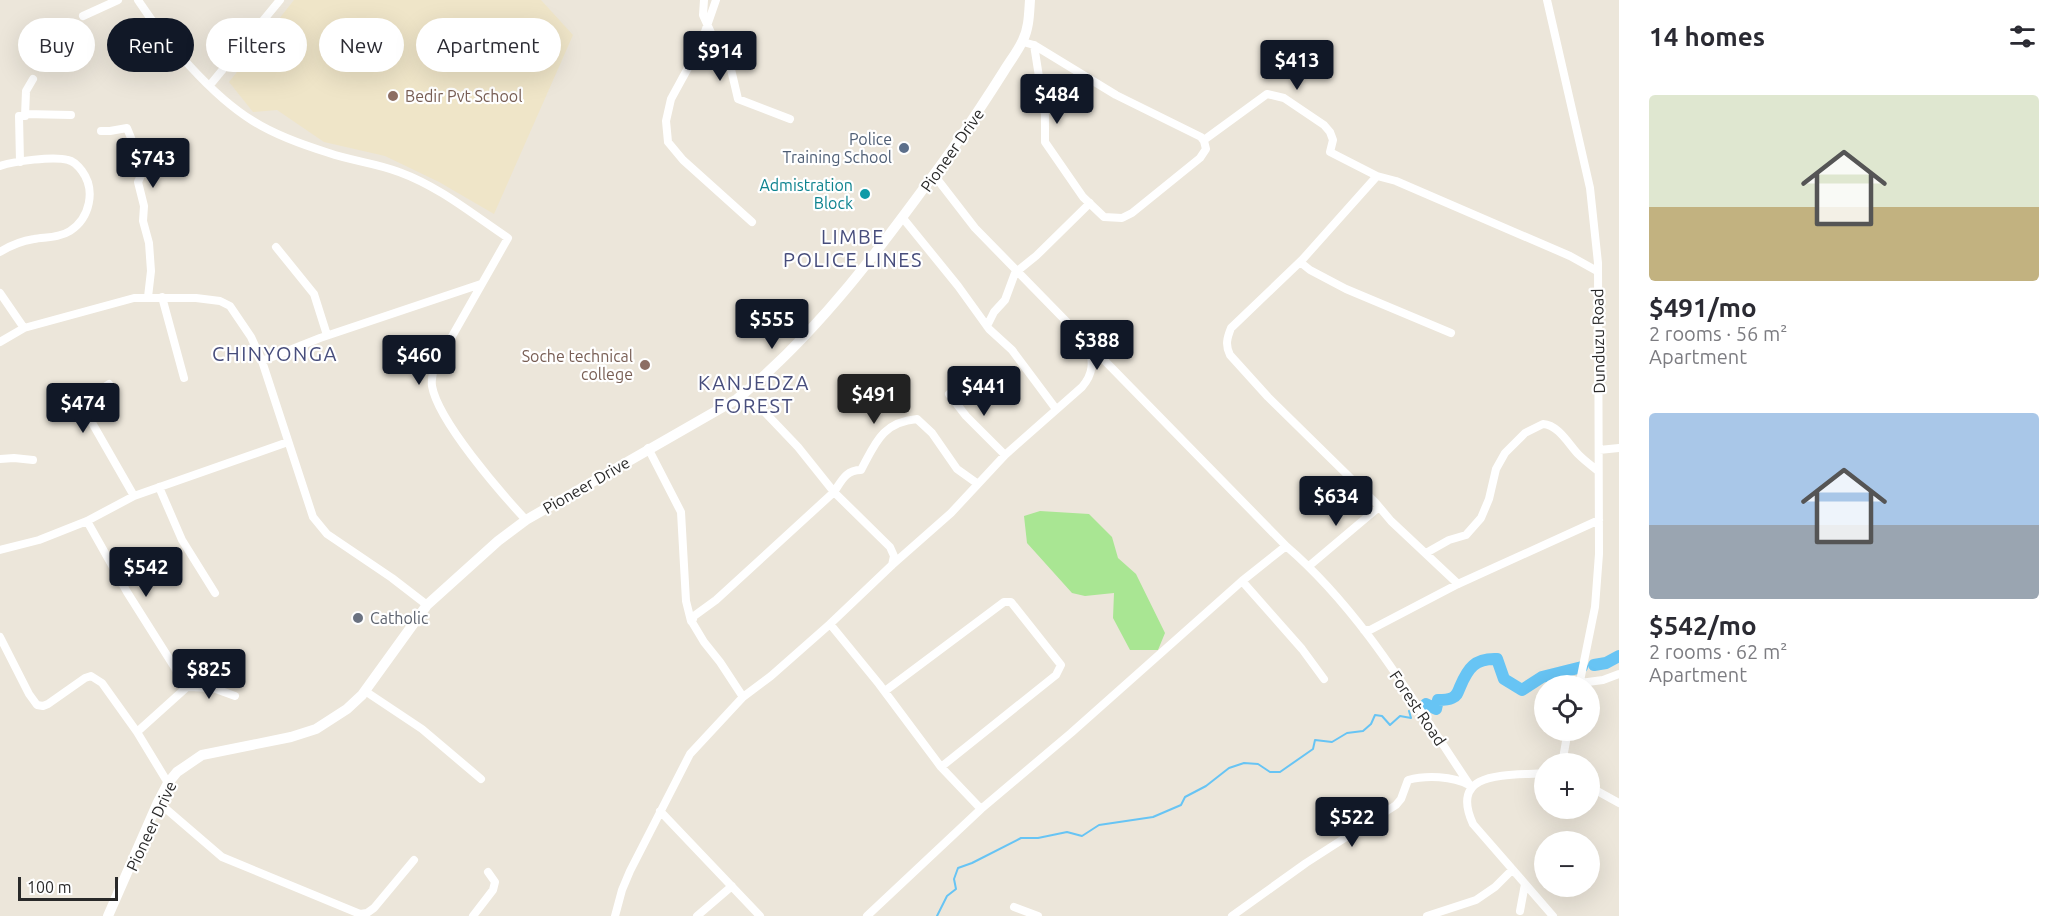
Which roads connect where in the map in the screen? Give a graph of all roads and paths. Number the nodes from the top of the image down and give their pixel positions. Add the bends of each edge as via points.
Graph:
1 (118, 0) edge
2 (138, 0) edge
3 (280, 0) edge
4 (704, 0) edge
5 (716, 0) edge
6 (1030, 0) edge
7 (1546, 0) edge
8 (82, 16) dead end
9 (708, 24) junction
10 (1028, 43) junction
11 (33, 79) dead end
12 (210, 85) junction
13 (25, 114) junction
14 (71, 115) dead end
15 (790, 118) dead end
16 (101, 131) dead end
17 (1204, 140) junction
18 (20, 162) junction
19 (0, 166) edge
20 (933, 175) junction
21 (1377, 176) junction
22 (1090, 203) junction
23 (902, 217) junction
24 (752, 222) dead end
25 (276, 247) dead end
26 (0, 252) edge
27 (1300, 262) junction
28 (1598, 271) junction
29 (1018, 272) junction
30 (481, 284) junction
31 (0, 293) edge
32 (148, 297) junction
33 (162, 297) junction
34 (987, 326) junction
35 (24, 328) junction
36 (1451, 333) dead end
37 (327, 335) junction
38 (0, 342) edge
39 (1089, 345) junction
40 (262, 361) junction
41 (184, 378) dead end
42 (109, 384) dead end
43 (950, 394) dead end
44 (737, 399) junction
45 (1056, 409) junction
46 (84, 410) junction
47 (54, 416) dead end
48 (288, 442) junction
49 (648, 448) junction
50 (1619, 448) edge
51 (1599, 450) junction
52 (1005, 455) junction
53 (0, 459) edge
54 (33, 460) dead end
55 (1598, 471) junction
56 (978, 484) junction
57 (159, 487) junction
58 (834, 492) junction
59 (134, 496) junction
60 (1379, 507) junction
61 (526, 520) junction
62 (1599, 520) junction
63 (87, 521) junction
64 (1286, 546) junction
65 (0, 550) edge
66 (1426, 553) junction
67 (892, 565) junction
68 (1309, 566) junction
69 (1242, 581) junction
70 (1458, 584) junction
71 (215, 593) dead end
72 (427, 605) junction
73 (692, 622) junction
74 (830, 624) junction
75 (1364, 630) junction
76 (0, 637) edge
77 (231, 661) dead end
78 (1619, 674) edge
79 (1582, 675) edge
80 (1324, 679) dead end
81 (1600, 681) edge
82 (187, 687) junction
83 (365, 691) junction
84 (885, 691) junction
85 (235, 696) dead end
86 (742, 697) junction
87 (137, 732) junction
88 (941, 767) junction
89 (1534, 774) edge
90 (481, 779) dead end
91 (168, 783) junction
92 (1471, 787) junction
93 (1600, 793) edge
94 (158, 802) junction
95 (1619, 803) edge
96 (981, 809) junction
97 (660, 811) junction
98 (414, 860) dead end
99 (1512, 870) junction
100 (488, 872) dead end
101 (1526, 884) junction
102 (732, 886) junction
103 (1014, 907) dead end
104 (1520, 911) dead end
105 (108, 916) edge
106 (472, 916) edge
107 (615, 916) edge
108 (697, 916) edge
109 (760, 916) edge
110 (867, 916) edge
111 (1038, 916) edge
112 (1232, 916) edge
113 (1427, 916) edge
114 (1553, 916) edge

1 - 8 street
2 - 12 street
3 - 12 street
4 - 9 street
5 - 9 street
6 - 10 street, Pioneer Drive
7 - 28 street, Dunduzu Road via 1591,190
9 - 15 street via 712,35 726,48 738,99
9 - 24 street via 671,99 666,121 668,142
10 - 17 street via 1116,95
10 - 20 street, Pioneer Drive
10 - 22 street via 1045,115 1045,142
11 - 13 street via 26,91
12 - 30 street via 254,122 292,140 398,171 438,189 508,238
13 - 14 street
13 - 18 street via 19,116
16 - 32 street via 127,128 142,165 138,182 149,243
17 - 21 street via 1267,94 1284,98 1324,125 1333,140 1330,152
17 - 22 street via 1206,148 1200,158 1122,218 1104,217
18 - 19 street
18 - 26 street via 69,160 88,180 90,203 69,232 15,243
20 - 23 street, Pioneer Drive
20 - 29 street, Forest Road via 975,228
21 - 27 street
21 - 28 street
22 - 29 street
23 - 34 street
23 - 44 street, Pioneer Drive via 792,350
25 - 37 street via 314,294
27 - 36 street via 1346,289
27 - 60 street via 1235,322 1226,347 1268,397
28 - 51 street, Dunduzu Road
29 - 34 street
29 - 39 street, Forest Road
30 - 37 street
30 - 61 street via 434,368 432,385 442,412 500,493
31 - 35 street
32 - 33 street
32 - 35 street
33 - 40 street via 220,301 230,306
33 - 41 street
34 - 45 street via 1012,350
35 - 38 street
37 - 40 street
39 - 45 street via 1092,370 1088,380
39 - 64 street, Forest Road
40 - 48 street
42 - 46 street via 86,399
43 - 52 street
44 - 49 street, Pioneer Drive
44 - 58 street via 758,405
45 - 52 street
46 - 47 street via 73,406
46 - 59 street
48 - 57 street
48 - 72 street via 305,497 319,526
49 - 61 street, Pioneer Drive
49 - 73 street via 681,512 686,601
50 - 51 street
51 - 55 street, Dunduzu Road
52 - 56 street
53 - 54 street
55 - 62 street, Dunduzu Road
55 - 66 street via 1552,427 1543,424 1533,428 1505,453 1496,469 1482,518 1466,535
56 - 58 street via 957,469 918,418 894,425 876,440 862,469 846,474
56 - 67 street
57 - 59 street
57 - 71 street via 182,540
58 - 67 street via 890,547
58 - 73 street via 694,616
59 - 63 street
60 - 66 street
60 - 68 street
61 - 72 street, Pioneer Drive
62 - 70 street
62 - 79 street, Dunduzu Road via 1595,608
63 - 65 street
63 - 82 street
64 - 68 street, Forest Road
64 - 69 street
66 - 70 street
67 - 74 street
68 - 75 street, Forest Road
69 - 80 street
69 - 96 street
70 - 75 street
72 - 83 street, Pioneer Drive
73 - 86 street
74 - 84 street
74 - 86 street
75 - 92 street, Forest Road
76 - 87 street via 37,705 48,704 91,676 102,682
77 - 82 street
78 - 81 street
82 - 85 street via 213,688
82 - 87 street
83 - 90 street via 423,729
83 - 91 street, Pioneer Drive via 347,709 316,729 202,755
84 - 88 street
84 - 88 street via 1004,602 1011,602 1061,665 1056,675
86 - 97 street via 690,754
87 - 91 street
88 - 96 street
89 - 92 street via 1495,777
91 - 94 street, Pioneer Drive
92 - 99 street via 1467,793 1467,812 1473,825
92 - 112 street via 1448,779 1408,780 1396,805
93 - 95 street
94 - 98 street via 222,857 360,914 374,908
94 - 105 street, Pioneer Drive
96 - 110 street
97 - 102 street
97 - 107 street via 622,890
99 - 101 street
99 - 113 street via 1476,900
100 - 106 street via 495,882 493,890
101 - 104 street
101 - 114 street
102 - 108 street
102 - 109 street
103 - 111 street

